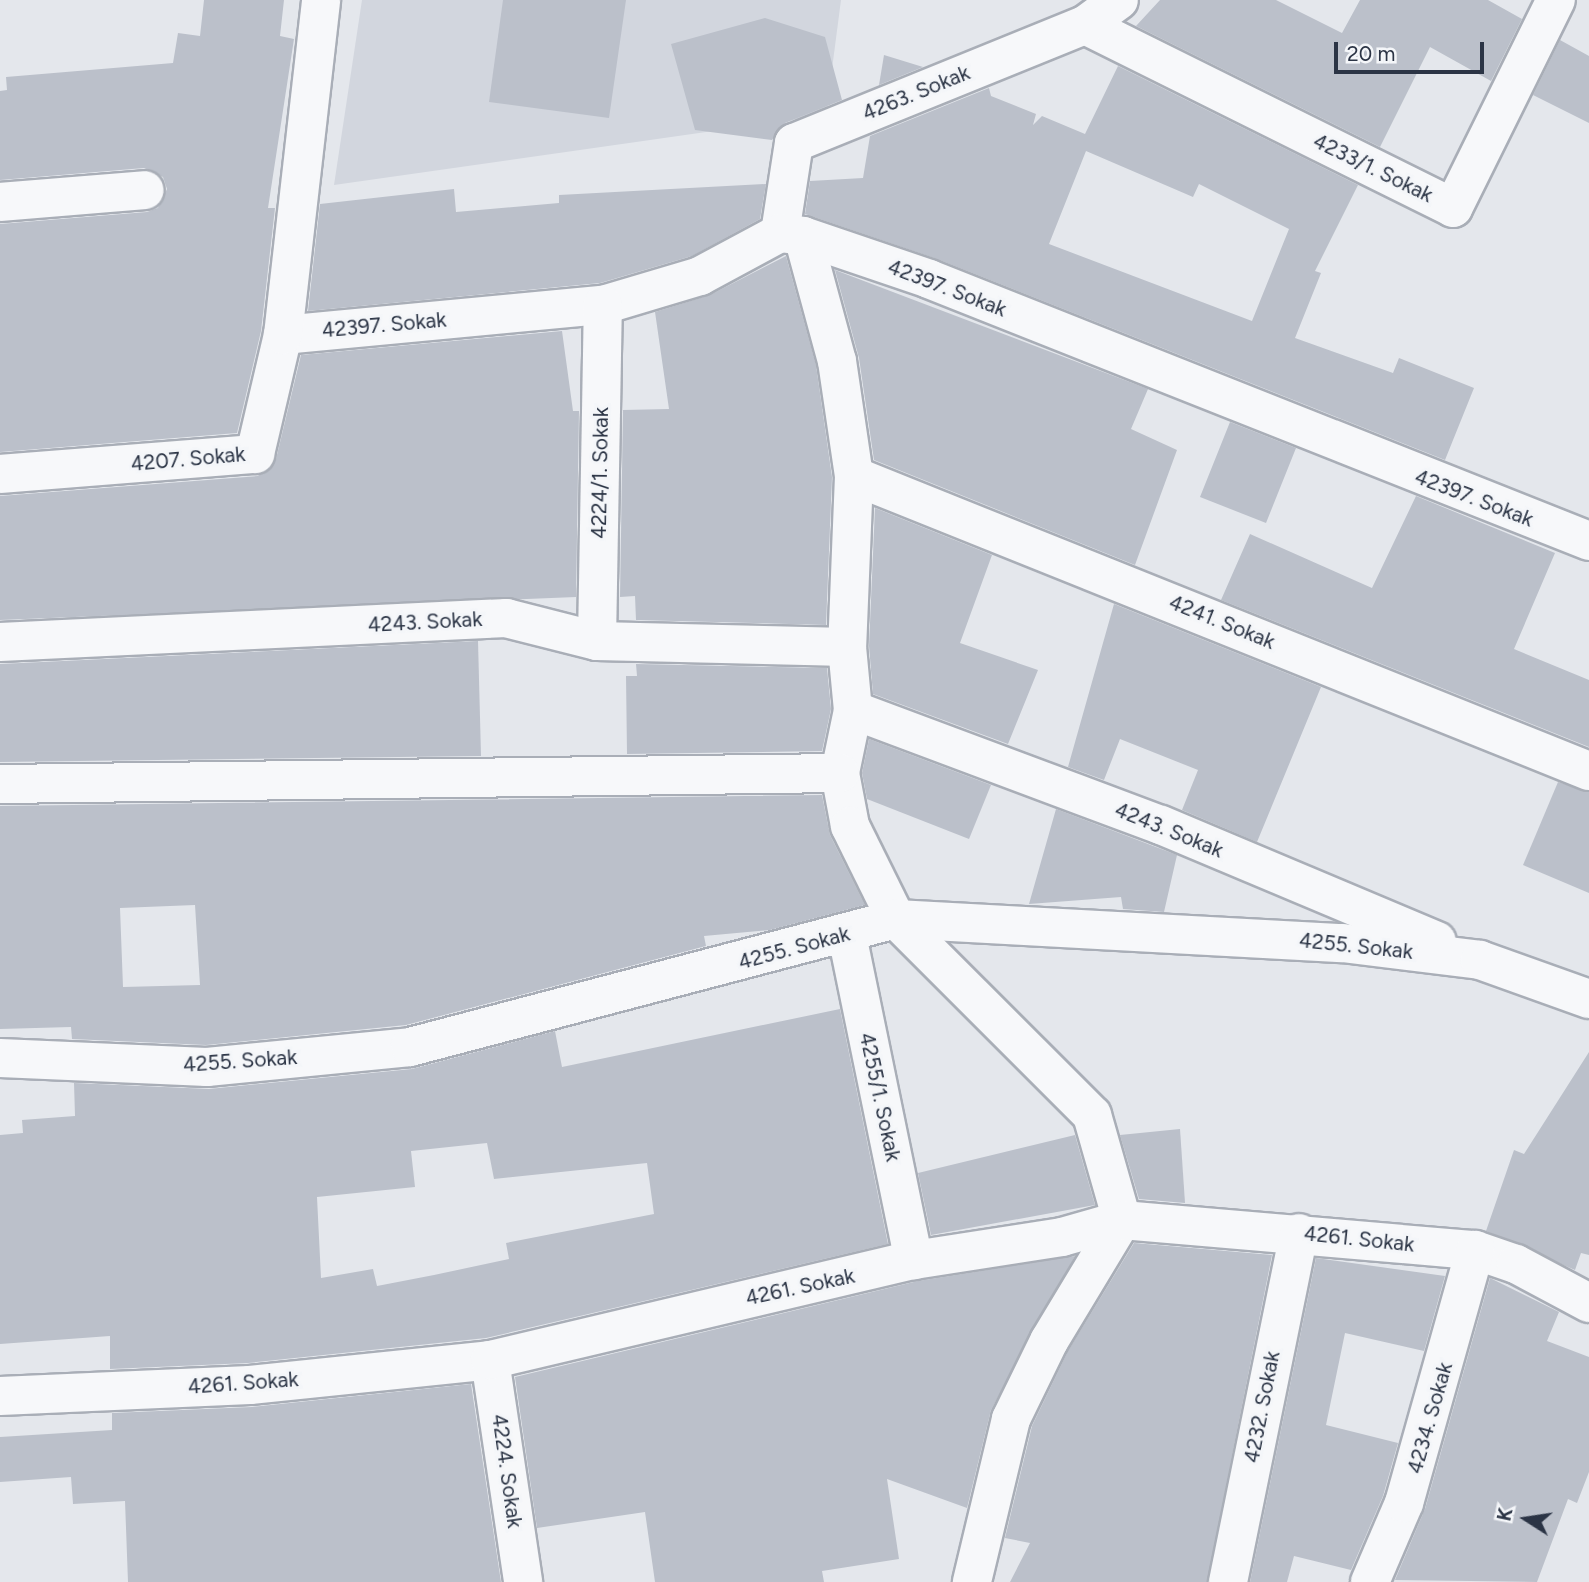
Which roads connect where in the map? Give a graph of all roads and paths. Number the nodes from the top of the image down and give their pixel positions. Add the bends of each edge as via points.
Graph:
1 (321, 0) edge
2 (1119, 0) edge
3 (1556, 0) edge
4 (1085, 25) junction
5 (145, 190) dead end
6 (0, 202) edge
7 (792, 235) junction
8 (603, 305) junction
9 (283, 335) junction
10 (0, 474) edge
11 (853, 476) junction
12 (1589, 541) edge
13 (597, 641) junction
14 (0, 642) edge
15 (847, 647) junction
16 (853, 710) junction
17 (1589, 771) edge
18 (840, 773) junction
19 (0, 784) edge
20 (896, 919) junction
21 (847, 934) junction
22 (1480, 960) junction
23 (1589, 999) edge
24 (0, 1058) edge
25 (1122, 1220) junction
26 (1299, 1233) junction
27 (1475, 1250) junction
28 (914, 1260) junction
29 (1589, 1303) edge
30 (491, 1360) junction
31 (0, 1396) edge
32 (523, 1582) edge
33 (972, 1582) edge
34 (1228, 1582) edge
35 (1370, 1582) edge

1 - 9 street
2 - 4 street, 4263. Sokak
3 - 4 street, 4233/1. Sokak via 1453,208
4 - 7 street, 4263. Sokak via 794,143
5 - 6 street
7 - 8 street, 42397. Sokak via 700,276
7 - 11 street via 837,361
7 - 12 street, 42397. Sokak via 929,279
8 - 9 street, 42397. Sokak
8 - 13 street, 4224/1. Sokak
9 - 10 street, 4207. Sokak via 255,454
11 - 15 street via 855,564
11 - 17 street, 4241. Sokak
13 - 14 street, 4243. Sokak via 506,618
13 - 15 street, 4243. Sokak
15 - 16 street
16 - 18 street
16 - 22 street, 4243. Sokak via 1161,825
18 - 19 street
18 - 20 street via 850,826
20 - 21 street, 4255. Sokak
20 - 22 street, 4255. Sokak via 1342,943
20 - 25 street via 1092,1115
21 - 24 street, 4255. Sokak via 410,1047 207,1067
21 - 28 street, 4255/1. Sokak
22 - 23 street, 4255. Sokak
25 - 26 street, 4261. Sokak
25 - 28 street, 4261. Sokak via 1062,1237
25 - 33 street via 1049,1341 1011,1419
26 - 27 street, 4261. Sokak
26 - 34 street, 4232. Sokak
27 - 29 street, 4261. Sokak via 1516,1264
27 - 35 street, 4234. Sokak via 1404,1503
28 - 30 street, 4261. Sokak
30 - 31 street, 4261. Sokak via 250,1385
30 - 32 street, 4224. Sokak

